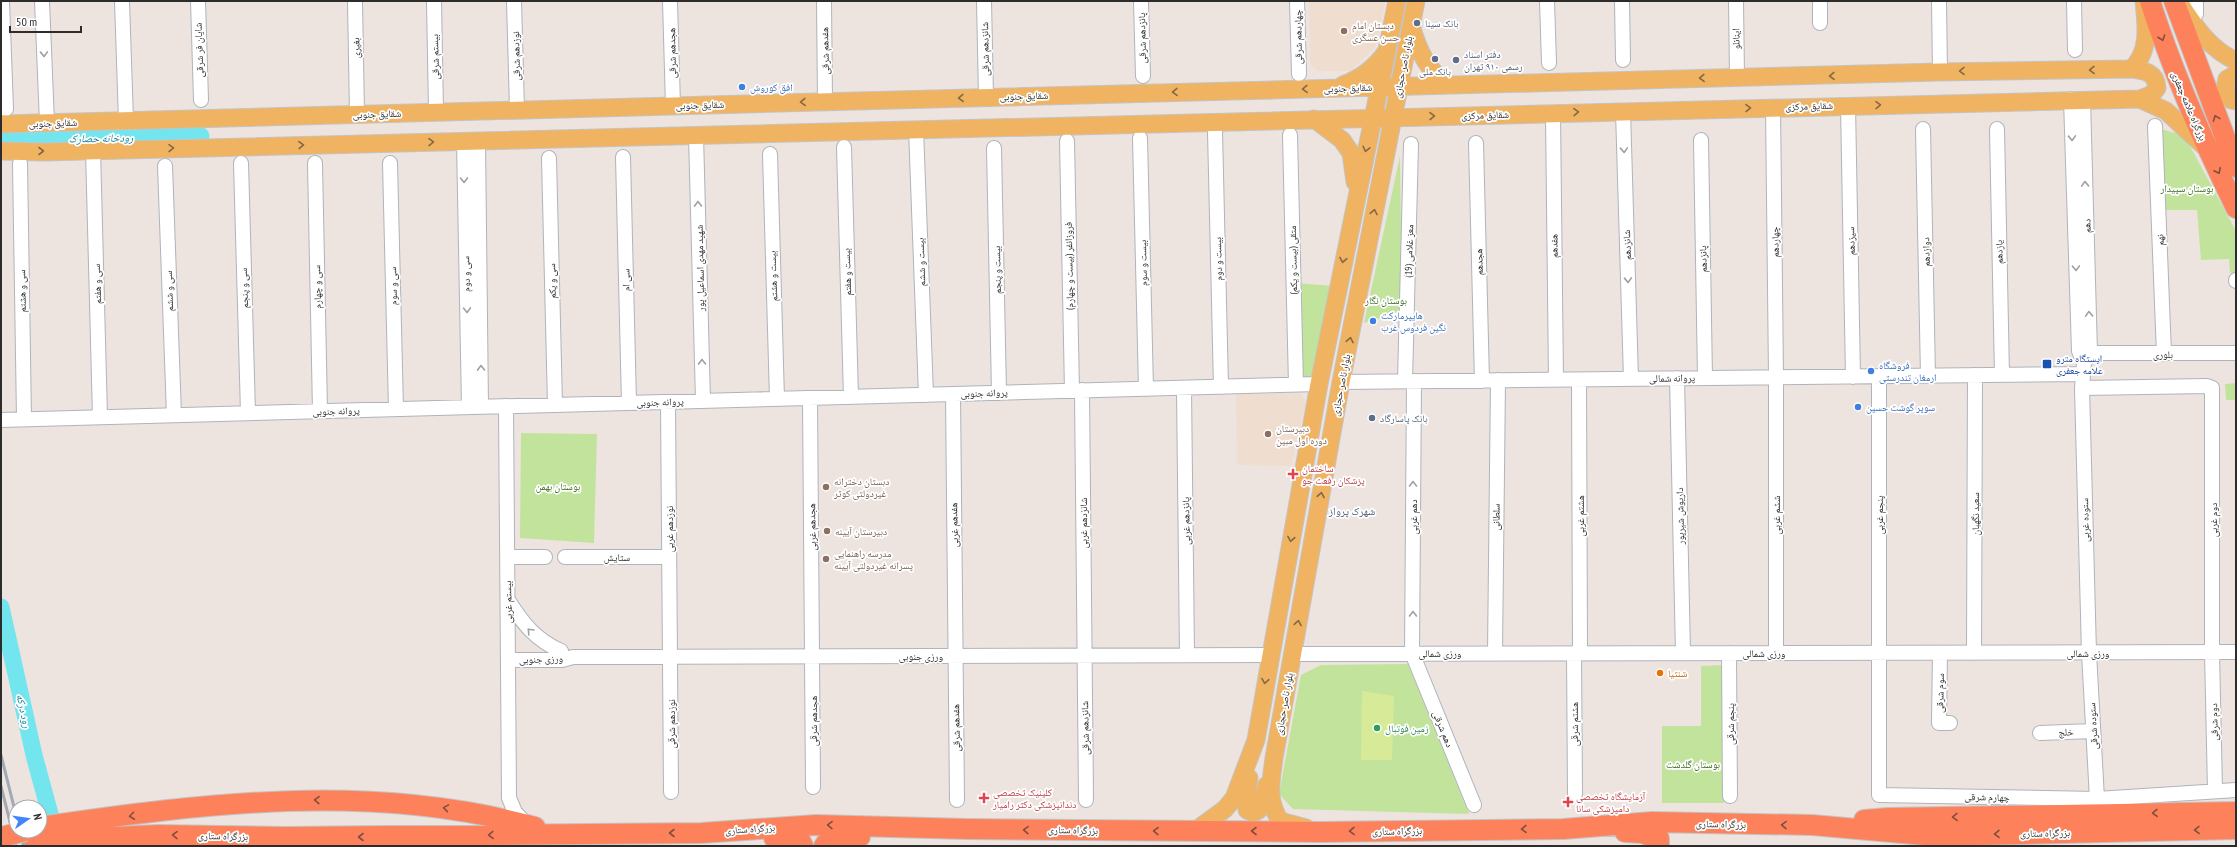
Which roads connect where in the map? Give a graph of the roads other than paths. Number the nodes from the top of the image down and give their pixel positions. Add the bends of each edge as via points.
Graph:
1 (2, 1) edge
2 (42, 1) edge
3 (122, 1) edge
4 (198, 1) edge
5 (355, 1) edge
6 (434, 1) edge
7 (514, 1) edge
8 (670, 1) edge
9 (824, 1) edge
10 (984, 1) edge
11 (1141, 1) edge
12 (1297, 1) edge
13 (1397, 1) edge
14 (1416, 1) edge
15 (1547, 1) edge
16 (1622, 1) edge
17 (1736, 1) edge
18 (1820, 1) edge
19 (1939, 1) edge
20 (2074, 1) edge
21 (2144, 1) edge
22 (2150, 1) edge
23 (2174, 1) edge
24 (2179, 1) edge
25 (1820, 23) dead end
26 (1411, 26) junction
27 (1387, 50) junction
28 (2075, 50) dead end
29 (1623, 60) dead end
30 (2236, 61) edge
31 (1549, 63) dead end
32 (2131, 69) junction
33 (1940, 72) junction
34 (1298, 74) dead end
35 (2236, 74) edge
36 (1143, 76) dead end
37 (1737, 77) junction
38 (1449, 85) junction
39 (1400, 86) junction
40 (1380, 87) junction
41 (1334, 88) junction
42 (986, 97) junction
43 (2077, 99) junction
44 (2140, 99) junction
45 (201, 100) dead end
46 (2236, 101) edge
47 (825, 102) junction
48 (1848, 105) junction
49 (673, 106) junction
50 (1773, 107) junction
51 (517, 110) junction
52 (1623, 111) junction
53 (436, 112) junction
54 (1553, 113) junction
55 (356, 115) junction
56 (3, 116) edge
57 (1393, 117) junction
58 (1374, 118) junction
59 (1314, 119) junction
60 (126, 121) junction
61 (47, 123) junction
62 (2155, 126) dead end
63 (916, 129) junction
64 (1923, 129) dead end
65 (1997, 129) dead end
66 (1215, 131) dead end
67 (696, 135) junction
68 (1290, 135) dead end
69 (1140, 138) dead end
70 (1701, 140) dead end
71 (1067, 141) dead end
72 (1476, 143) dead end
73 (1411, 144) dead end
74 (471, 147) junction
75 (844, 147) dead end
76 (994, 148) dead end
77 (2207, 149) junction
78 (93, 150) junction
79 (2, 151) edge
80 (770, 154) dead end
81 (623, 157) dead end
82 (549, 158) dead end
83 (20, 163) dead end
84 (241, 163) dead end
85 (314, 163) dead end
86 (390, 164) dead end
87 (165, 166) dead end
88 (2236, 167) edge
89 (1356, 194) junction
90 (2236, 208) edge
91 (2236, 353) edge
92 (2164, 354) junction
93 (2084, 360) junction
94 (1975, 375) junction
95 (2002, 375) junction
96 (1879, 376) junction
97 (1928, 376) junction
98 (1776, 377) junction
99 (1854, 377) junction
100 (1677, 378) junction
101 (1705, 378) junction
102 (1631, 379) junction
103 (1498, 380) junction
104 (1556, 380) junction
105 (1579, 380) junction
106 (1409, 381) junction
107 (1482, 381) junction
108 (1341, 382) junction
109 (1319, 384) junction
110 (1296, 385) junction
111 (1221, 387) junction
112 (1184, 388) junction
113 (2082, 388) junction
114 (1146, 389) junction
115 (1077, 391) junction
116 (999, 393) junction
117 (953, 394) junction
118 (926, 395) junction
119 (851, 397) junction
120 (810, 398) junction
121 (777, 399) junction
122 (703, 401) junction
123 (668, 402) junction
124 (630, 403) junction
125 (555, 405) junction
126 (506, 406) junction
127 (475, 407) junction
128 (396, 409) junction
129 (320, 411) junction
130 (248, 413) junction
131 (174, 415) junction
132 (100, 417) junction
133 (24, 419) junction
134 (1, 420) edge
135 (508, 557) junction
136 (545, 557) dead end
137 (565, 557) dead end
138 (669, 557) junction
139 (508, 600) junction
140 (2212, 652) junction
141 (2236, 652) edge
142 (1495, 653) junction
143 (1577, 653) junction
144 (1683, 653) junction
145 (1729, 653) junction
146 (1776, 653) junction
147 (1880, 653) junction
148 (1940, 653) junction
149 (1974, 653) junction
150 (2089, 653) junction
151 (567, 654) junction
152 (1293, 654) junction
153 (1412, 654) junction
154 (1084, 655) junction
155 (1187, 655) junction
156 (1270, 655) junction
157 (509, 656) junction
158 (813, 656) junction
159 (955, 656) junction
160 (670, 657) junction
161 (1950, 723) dead end
162 (2093, 731) junction
163 (2040, 733) dead end
164 (1256, 740) junction
165 (1274, 758) junction
166 (813, 787) dead end
167 (2236, 790) edge
168 (2215, 791) junction
169 (671, 792) dead end
170 (1575, 794) dead end
171 (1730, 796) dead end
172 (509, 798) junction
173 (2097, 799) junction
174 (957, 800) dead end
175 (1086, 800) dead end
176 (1474, 805) dead end
177 (2236, 812) edge
178 (496, 818) junction
179 (526, 824) junction
180 (1812, 825) junction
181 (967, 829) junction
182 (1563, 829) junction
183 (2236, 829) edge
184 (1195, 831) junction
185 (1321, 832) junction
186 (558, 833) junction
187 (701, 833) junction
188 (48, 834) edge
189 (48, 839) edge
190 (803, 846) edge
191 (824, 846) edge
192 (1659, 846) edge

1 - 56 street
2 -> 61 street
3 - 60 street
4 - 45 street, شایان فر شرقی
5 - 55 street, بغیری
6 - 53 street, بیستم شرقی
7 - 51 street, نوزدهم شرقی
8 - 49 street, هجدهم شرقی
9 - 47 street, هفدهم شرقی
10 - 42 street, شانزدهم شرقی
11 - 36 street, پانزدهم شرقی
12 - 34 street, چهاردهم شرقی
13 - 27 main road, بلوار ناصر حجازی
14 - 26 main road, بلوار ناصر حجازی
15 - 31 street
16 - 29 street
17 - 37 street, اینانلو
18 - 25 street
19 - 33 street
20 - 28 street
21 - 32 main road via 2145,46 2142,56
22 -> 77 highway, بزرگراه علامه جعفری via 2162,40
88 -> 23 highway, بزرگراه علامه جعفری
24 - 30 main road via 2196,28 2212,45
26 - 38 main road via 1426,64
26 - 39 main road, بلوار ناصر حجازی
27 - 40 main road, بلوار ناصر حجازی
27 - 41 main road via 1378,63 1363,76
32 -> 33 main road
32 - 44 main road via 2151,73 2156,79 2157,88 2152,95
33 -> 37 main road
35 - 46 main road via 2227,79 2225,86 2226,94 2231,100
37 -> 38 main road
38 - 39 main road
39 - 40 main road, شقایق جنوبی
39 - 57 main road, بلوار ناصر حجازی
40 - 41 main road, شقایق جنوبی
40 - 58 main road, بلوار ناصر حجازی
41 -> 42 main road, شقایق جنوبی
42 -> 47 main road, شقایق جنوبی
43 - 44 main road, شقایق مرکزی
48 -> 43 main road, شقایق مرکزی
43 - 93 street, دهم
44 - 77 main road, شقایق مرکزی via 2166,110
47 -> 49 main road, شقایق جنوبی
48 - 50 main road, شقایق مرکزی
48 - 99 street, سیزدهم
49 - 51 main road, شقایق جنوبی
52 -> 50 main road, شقایق مرکزی
50 - 98 street, چهاردهم
51 - 53 main road, شقایق جنوبی
54 -> 52 main road, شقایق مرکزی
52 -> 102 street, شانزدهم
53 - 55 main road, شقایق جنوبی
57 -> 54 main road, شقایق مرکزی
54 - 104 street, هفدهم
55 - 60 main road, شقایق جنوبی
56 - 61 main road, شقایق جنوبی
57 - 58 main road
108 -> 57 main road, بلوار ناصر حجازی
58 - 59 main road
58 -> 89 main road, بلوار ناصر حجازی
59 - 63 main road
59 - 89 main road via 1342,140 1351,153
60 - 61 main road, شقایق جنوبی
62 - 92 street, نهم
63 - 67 main road
63 - 118 street, بیست و ششم
64 - 97 street, دوازدهم
65 - 95 street, یازدهم
66 - 111 street, بیست و دوم
67 - 74 main road
122 -> 67 street, شهید مهدی اسماعیل پور
68 - 110 street, متقی (بیست و یکم)
69 - 114 street, بیست و سوم
70 - 101 street, پانزدهم
71 - 115 street, فروزانفر (بیست و چهارم)
72 - 107 street, هجدهم
73 - 106 street, معز غلامی (19)
78 -> 74 main road
74 - 127 street, سی و دوم
75 - 119 street, بیست و هفتم
76 - 116 street, بیست و پنجم
77 -> 90 highway, بزرگراه علامه جعفری
79 -> 78 main road
78 - 132 street, سی و هفتم
80 - 121 street, بیست و هشتم
81 - 124 street, سی ام
82 - 125 street, سی و یکم
83 - 133 street, سی و هشتم
84 - 130 street, سی و پنجم
85 - 129 street, سی و چهارم
86 - 128 street, سی و سوم
87 - 131 street, سی و ششم
89 -> 109 main road, بلوار ناصر حجازی
91 - 92 street, بلوری
92 - 93 street, بلوری
93 - 95 street, بلوری
93 - 113 street, دهم
94 - 95 street, پروانه شمالی
94 - 97 street, پروانه شمالی
94 - 149 street, سعید نگهبان
96 - 97 street, پروانه شمالی
96 - 99 street, پروانه شمالی
96 - 147 street, پنجم غربی
98 - 99 street, پروانه شمالی
98 - 101 street, پروانه شمالی
98 - 146 street, ششم غربی
100 - 101 street, پروانه شمالی
100 - 102 street, پروانه شمالی
100 - 144 street, داریوش شیرپور
102 - 105 street, پروانه شمالی
103 - 104 street, پروانه شمالی
103 - 107 street, پروانه شمالی
103 - 142 street, سلطانی
104 - 105 street, پروانه شمالی
105 - 143 street, هشتم غربی
106 - 107 street, پروانه شمالی
106 - 108 street, پروانه شمالی
153 -> 106 street, دهم غربی
152 -> 108 main road, بلوار ناصر حجازی
109 - 110 street, پروانه جنوبی
109 -> 156 main road, بلوار ناصر حجازی
110 - 111 street, پروانه جنوبی
111 - 112 street, پروانه جنوبی
112 - 114 street, پروانه جنوبی
112 - 155 street, پانزدهم غربی
113 - 140 street, دوم غربی via 2212,388
113 - 150 street, ستوده غربی
114 - 115 street, پروانه جنوبی
115 - 116 street, پروانه جنوبی
115 - 154 street, شانزدهم غربی
116 - 117 street, پروانه جنوبی
117 - 118 street, پروانه جنوبی
117 - 159 street, هفدهم غربی
118 - 119 street, پروانه جنوبی
119 - 120 street, پروانه جنوبی
120 - 121 street, پروانه جنوبی
120 - 158 street, هجدهم غربی
121 - 122 street, پروانه جنوبی
122 - 123 street, پروانه جنوبی
123 - 124 street, پروانه جنوبی
123 - 138 street, نوزدهم غربی
124 - 125 street, پروانه جنوبی
125 - 126 street, پروانه جنوبی
126 - 127 street, پروانه جنوبی
126 - 135 street, بیستم غربی
127 - 128 street, پروانه جنوبی
128 - 129 street, پروانه جنوبی
129 - 130 street, پروانه جنوبی
130 - 131 street, پروانه جنوبی
131 - 132 street, پروانه جنوبی
132 - 133 street, پروانه جنوبی
133 - 134 street, پروانه جنوبی
135 - 136 street
135 - 139 street, بیستم غربی
137 - 138 street, ستایش
138 - 160 street, نوزدهم غربی
151 -> 139 street via 535,636
139 - 157 street, بیستم غربی
140 - 141 street, ورزی شمالی
140 - 150 street, ورزی شمالی
140 - 168 street, دوم شرقی
142 - 143 street, ورزی شمالی
142 - 153 street, ورزی شمالی
143 - 144 street, ورزی شمالی
143 - 170 street, هشتم شرقی
144 - 145 street, ورزی شمالی
145 - 146 street, ورزی شمالی
145 - 171 street, پنجم شرقی
146 - 147 street, ورزی شمالی
147 - 148 street, ورزی شمالی
147 - 173 street, چهارم شرقی via 1880,795
148 - 149 street, ورزی شمالی
148 - 161 street, سوم شرقی via 1939,723
149 - 150 street, ورزی شمالی
150 - 162 street, ستوده شرقی
151 - 157 street, ورزی جنوبی via 562,660
151 - 160 street, ورزی جنوبی
152 - 153 street, ورزی شمالی
152 - 165 main road, بلوار ناصر حجازی
153 - 176 street, دهم شرقی
154 - 155 street, ورزی جنوبی
154 - 159 street, ورزی جنوبی
154 - 175 street, شانزدهم شرقی
155 - 156 street, ورزی جنوبی
156 -> 164 main road, بلوار ناصر حجازی
157 - 172 street, بیستم غربی
158 - 159 street, ورزی جنوبی
158 - 160 street, ورزی جنوبی
158 - 166 street, هجدهم شرقی
159 - 174 street, هفدهم شرقی
160 - 169 street, نوزدهم شرقی
162 - 163 street, خلج
162 - 173 street, ستوده شرقی
164 - 165 main road via 1246,799 1247,810 1250,812 1259,810
164 - 184 main road, بلوار ناصر حجازی via 1234,798 1226,809
165 - 185 main road, بلوار ناصر حجازی via 1270,798 1280,821
167 - 168 street, چهارم شرقی
168 - 173 street, چهارم شرقی
172 - 178 street
172 - 179 street via 515,812
177 -> 180 highway via 1888,818
178 - 179 highway, بزرگراه ستاری
178 -> 188 highway, بزرگراه ستاری via 447,808 390,801 304,799 203,807 71,823
179 - 186 highway, بزرگراه ستاری
180 -> 182 highway, بزرگراه ستاری via 1652,822
183 -> 180 highway, بزرگراه ستاری via 1936,836
184 -> 181 highway, بزرگراه ستاری
181 -> 187 highway, بزرگراه ستاری via 816,825
181 - 191 highway via 915,838 835,838 826,842
182 -> 185 highway, بزرگراه ستاری
182 - 192 highway via 1642,833 1659,839
185 -> 184 highway, بزرگراه ستاری
187 -> 186 highway, بزرگراه ستاری
186 -> 189 highway, بزرگراه ستاری via 431,836 158,835
187 - 190 highway via 717,836 796,838

